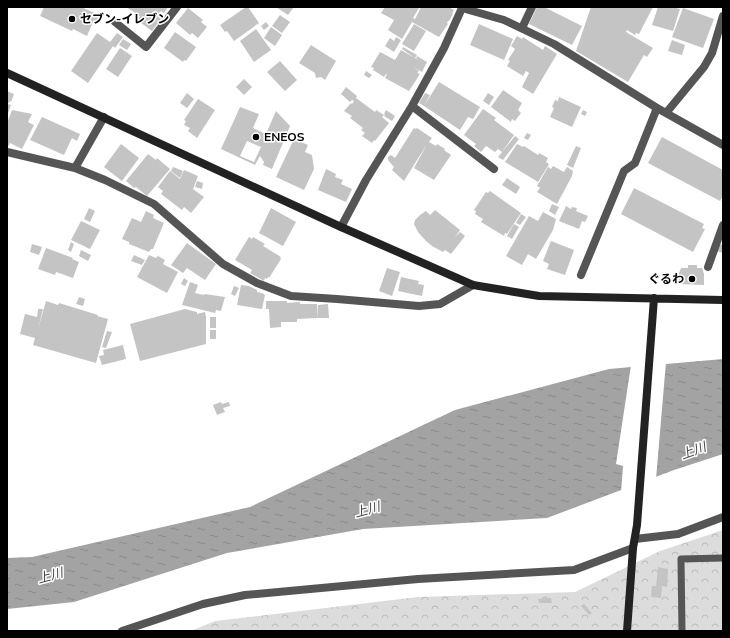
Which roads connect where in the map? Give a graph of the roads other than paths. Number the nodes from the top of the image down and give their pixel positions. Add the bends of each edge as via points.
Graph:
1 (177, 7) edge
2 (532, 7) edge
3 (723, 16) edge
4 (115, 22) dead end
5 (522, 28) junction
6 (7, 73) edge
7 (412, 106) junction
8 (657, 108) junction
9 (666, 113) junction
10 (104, 117) junction
11 (723, 145) edge
12 (7, 152) edge
13 (75, 168) junction
14 (494, 169) dead end
15 (723, 225) edge
16 (340, 227) junction
17 (708, 267) dead end
18 (581, 275) dead end
19 (473, 284) junction
20 (654, 298) junction
21 (723, 300) edge
22 (723, 517) edge
23 (635, 539) junction
24 (633, 548) junction
25 (723, 558) edge
26 (122, 631) edge
27 (627, 631) edge
28 (682, 631) edge

1 - 4 street via 146,47
2 - 5 street
3 - 9 street via 712,53 704,67
5 - 7 street via 462,8 444,48
5 - 8 street via 554,44
6 - 10 street
7 - 14 street
7 - 16 street
8 - 9 street
8 - 18 street via 635,163 624,172
9 - 11 street
10 - 13 street
10 - 16 street
12 - 13 street
13 - 19 street via 154,204 223,264 257,283 291,296 419,306 440,304
15 - 17 street
16 - 19 street
19 - 20 street via 539,296
20 - 21 street
20 - 23 street
22 - 23 street via 678,534
23 - 24 street
24 - 26 street via 574,570 418,579 245,595 203,604
24 - 27 street
25 - 28 lane via 681,559

